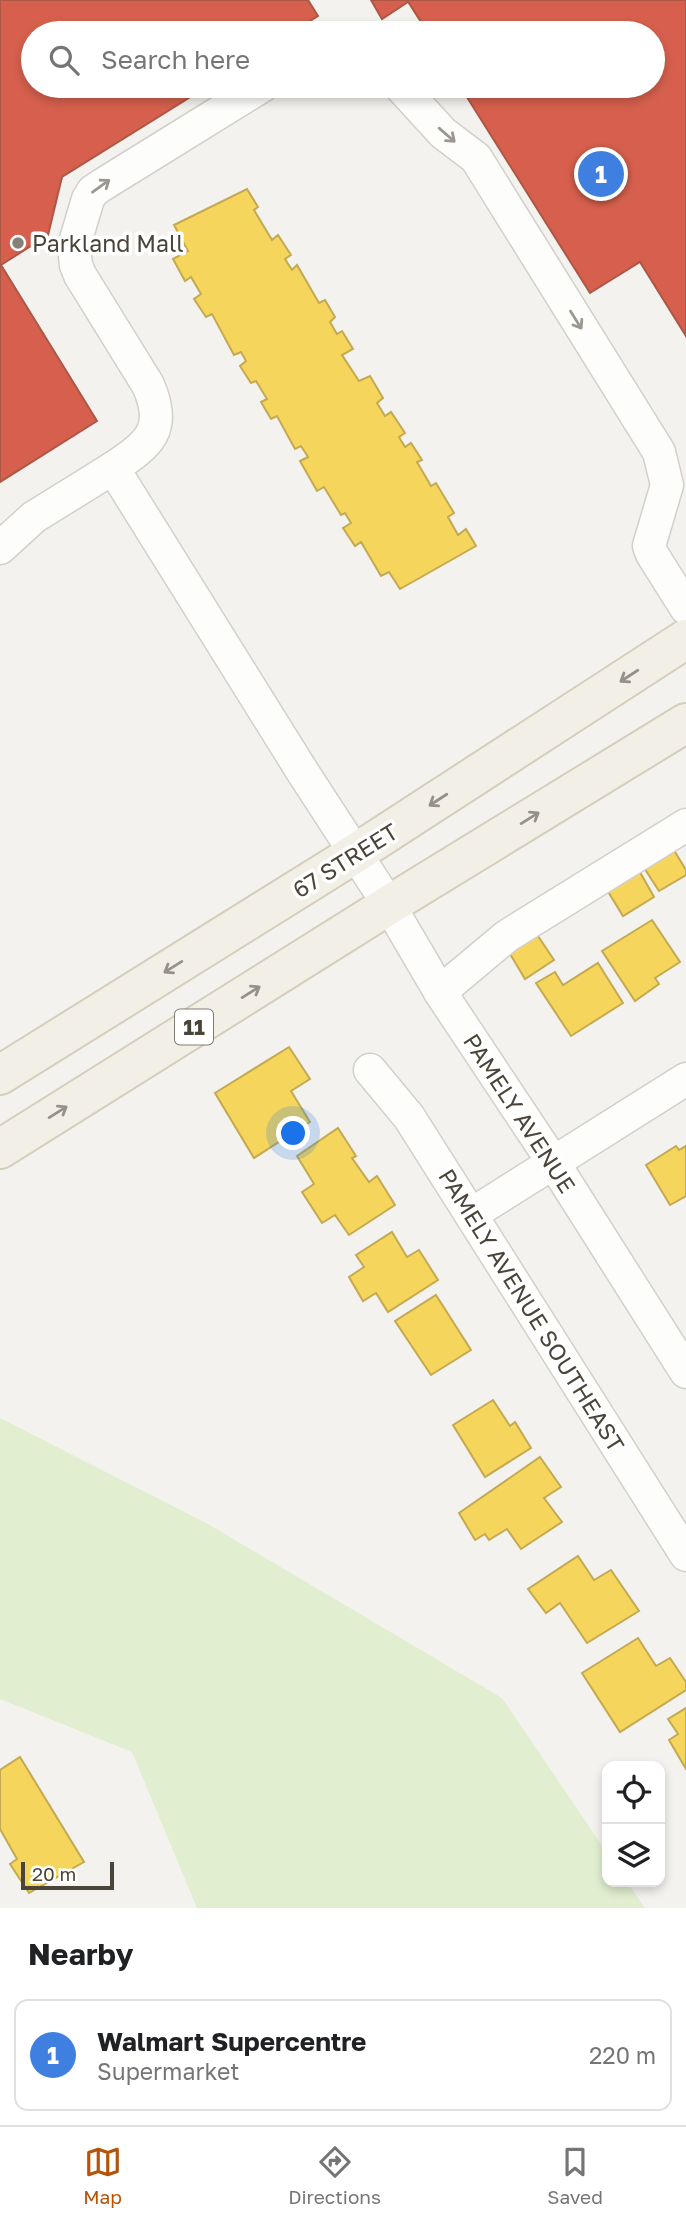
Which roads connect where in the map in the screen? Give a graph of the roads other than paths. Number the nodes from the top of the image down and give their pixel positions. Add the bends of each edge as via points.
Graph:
1 (243, 98) edge
2 (411, 98) edge
3 (113, 468) junction
4 (0, 548) edge
5 (686, 608) edge
6 (686, 639) edge
7 (686, 723) edge
8 (686, 825) edge
9 (356, 853) junction
10 (389, 905) junction
11 (440, 992) junction
12 (370, 1070) dead end
13 (0, 1075) edge
14 (686, 1079) edge
15 (0, 1149) edge
16 (553, 1162) junction
17 (472, 1214) junction
18 (677, 1337) edge
19 (686, 1372) edge
20 (686, 1555) edge

3 -> 1 street via 147,442 157,417 156,403 76,265 74,246 88,199 93,191
2 -> 5 street via 443,133 476,158 659,452 667,485 649,546
3 - 4 street via 34,517
3 - 9 street, PAMELY AVENUE
6 -> 9 main road, 67 STREET
10 -> 7 main road, 11
8 - 11 street via 507,936
9 - 10 street, PAMELY AVENUE
9 -> 13 main road, 67 STREET
10 - 11 street, PAMELY AVENUE
15 -> 10 main road, 11
11 - 16 street, PAMELY AVENUE
12 - 17 street, PAMELY AVENUE SOUTHEAST via 409,1117
14 - 16 street
16 - 17 street
16 - 18 street, PAMELY AVENUE
17 - 20 street, PAMELY AVENUE SOUTHEAST
18 - 19 street, PAMELY AVENUE

